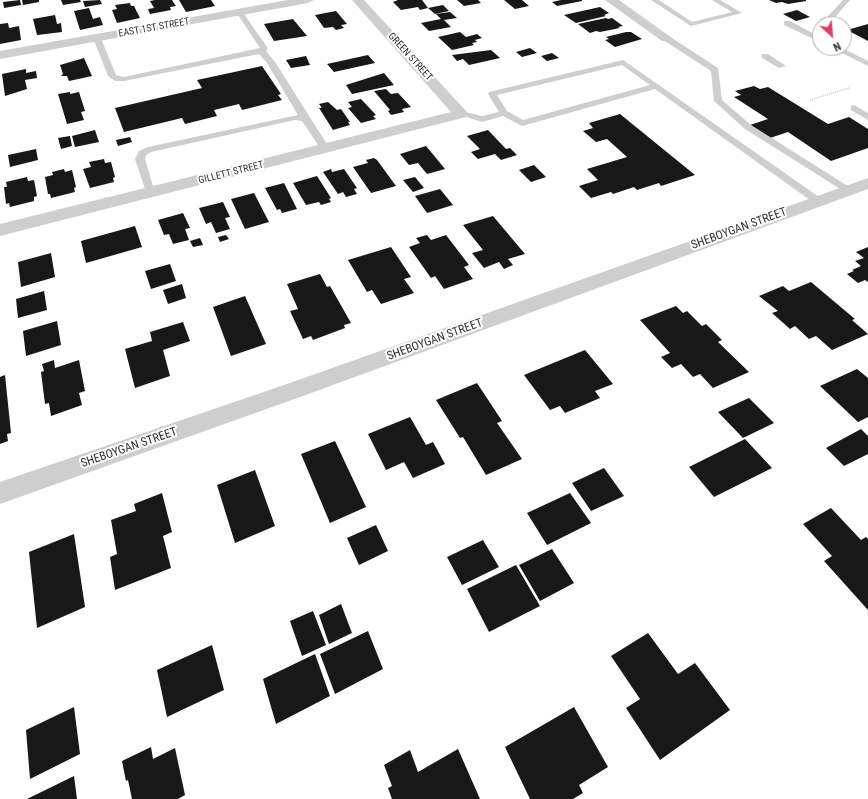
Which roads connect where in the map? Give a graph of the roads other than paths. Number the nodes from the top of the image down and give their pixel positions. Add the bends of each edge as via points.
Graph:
1 (308, 0) edge
2 (358, 0) edge
3 (610, 0) edge
4 (654, 0) edge
5 (715, 0) edge
6 (847, 0) edge
7 (242, 8) edge
8 (832, 16) edge
9 (787, 23) dead end
10 (812, 36) edge
11 (97, 38) junction
12 (666, 38) joint
13 (260, 51) junction
14 (0, 55) edge
15 (765, 56) dead end
16 (852, 56) edge
17 (868, 64) edge
18 (782, 66) dead end
19 (656, 86) junction
20 (854, 108) dead end
21 (504, 112) junction
22 (462, 114) junction
23 (868, 117) edge
24 (305, 119) junction
25 (325, 150) junction
26 (868, 183) edge
27 (848, 190) junction
28 (150, 193) junction
29 (818, 201) junction
30 (0, 230) edge
31 (0, 493) edge

1 - 7 street, EAST 1ST STREET
2 - 22 street, GREEN STREET
3 - 12 street
4 - 5 lane via 692,24 738,13
6 - 8 lane
7 - 11 street, EAST 1ST STREET
7 - 13 lane via 264,49
9 - 10 lane
11 - 13 lane via 115,79
11 - 14 street, EAST 1ST STREET
12 - 27 lane via 715,70 718,101 748,127
13 - 24 lane via 271,62
15 - 18 lane
16 - 17 lane
19 - 21 lane via 522,123
19 - 21 lane via 624,62 492,94
19 - 29 lane
20 - 23 lane
21 - 22 lane via 482,118
22 - 25 street, GILLETT STREET
24 - 25 lane
24 - 28 lane via 282,118 148,150 142,153 140,159
25 - 28 street, GILLETT STREET
26 - 27 street, SHEBOYGAN STREET
27 - 29 street, SHEBOYGAN STREET
28 - 30 street, GILLETT STREET
29 - 31 street, SHEBOYGAN STREET via 303,387

